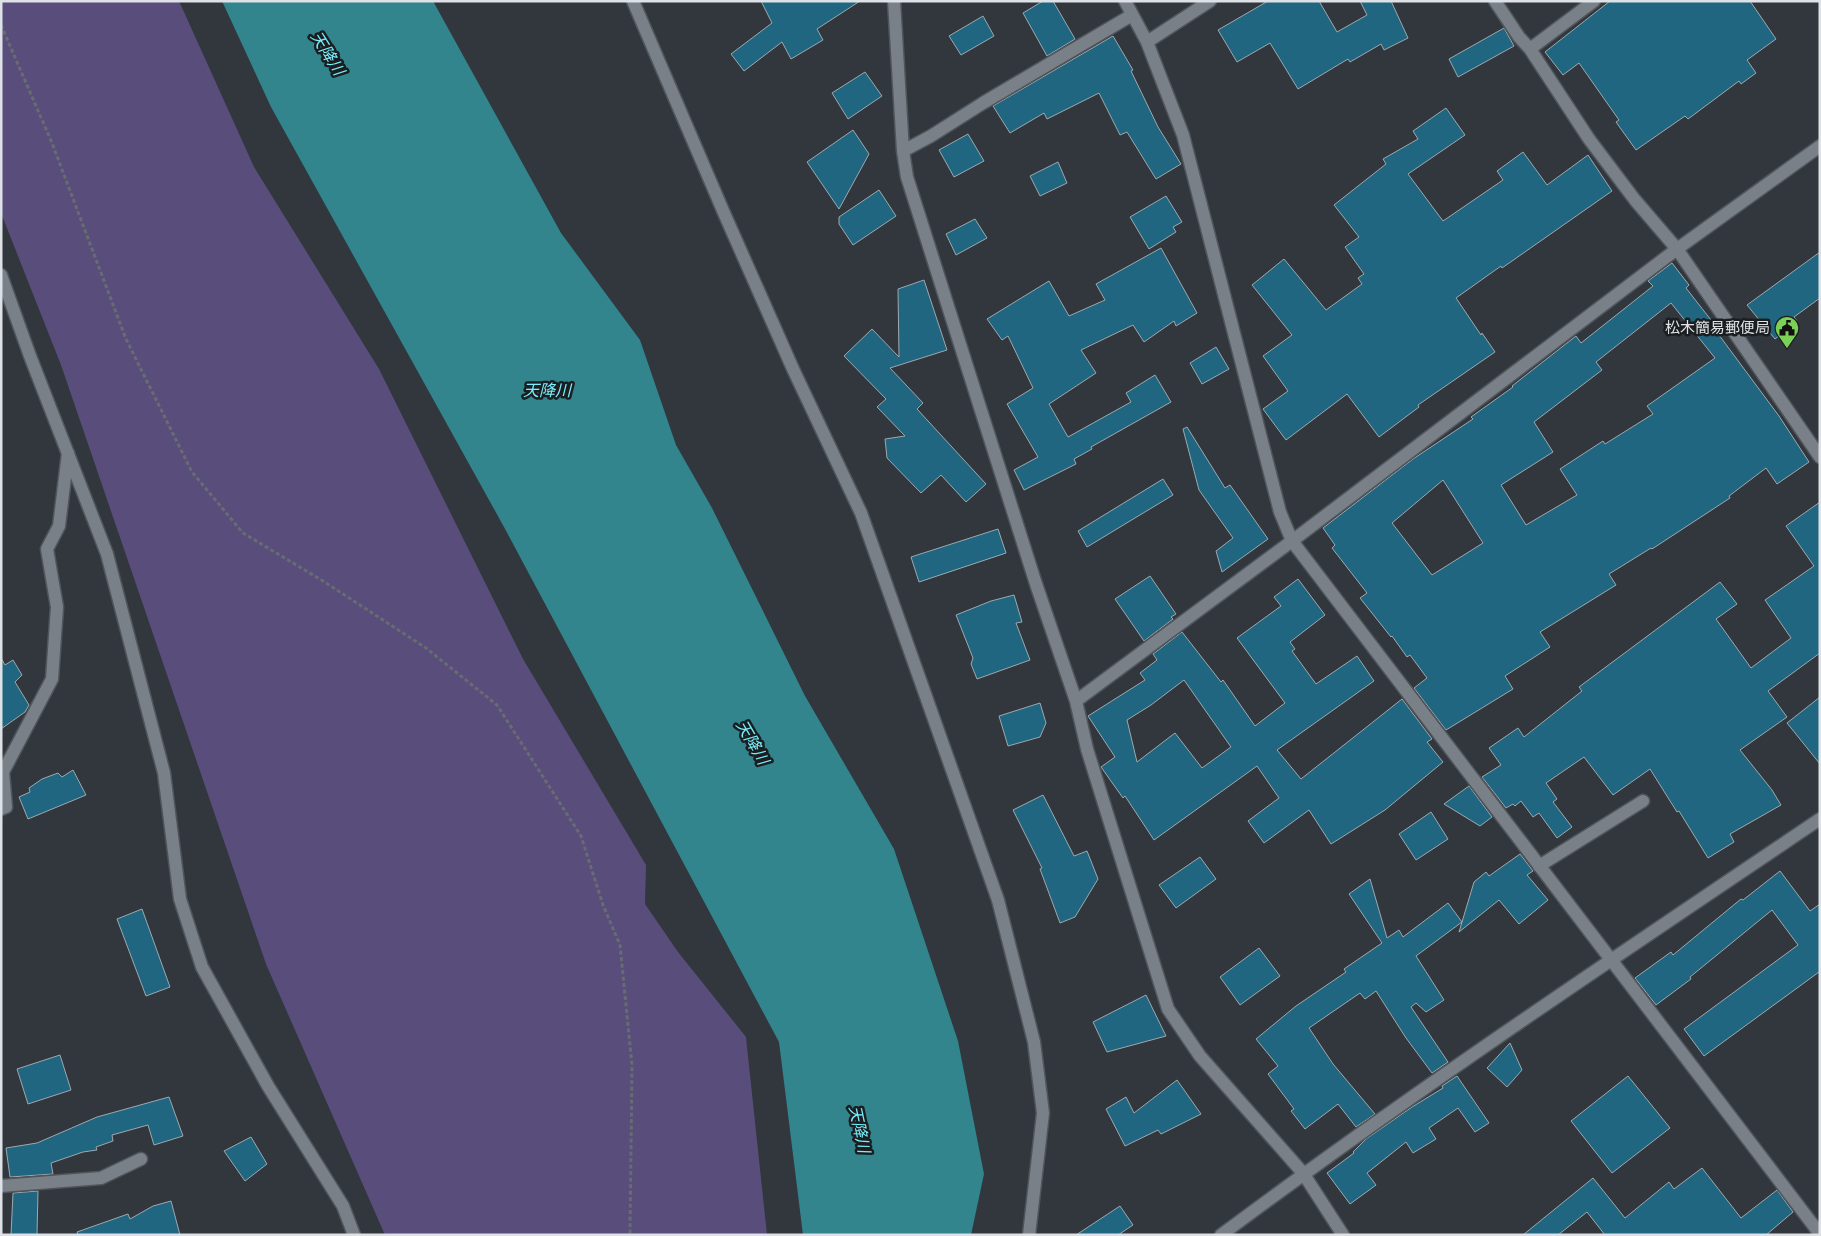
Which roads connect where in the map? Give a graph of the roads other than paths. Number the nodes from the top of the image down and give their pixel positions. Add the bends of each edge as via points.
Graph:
1 (633, 1) edge
2 (894, 1) edge
3 (1125, 1) edge
4 (1210, 1) edge
5 (1495, 1) edge
6 (1594, 1) edge
7 (1132, 15) junction
8 (1147, 42) junction
9 (1530, 49) junction
10 (1820, 146) edge
11 (903, 151) junction
12 (1677, 249) junction
13 (1, 275) edge
14 (68, 454) junction
15 (1820, 457) edge
16 (1292, 541) junction
17 (1076, 701) junction
18 (2, 770) edge
19 (1643, 801) dead end
20 (1, 809) edge
21 (1820, 819) edge
22 (1539, 866) junction
23 (1611, 960) junction
24 (141, 1159) dead end
25 (1304, 1173) junction
26 (1, 1186) edge
27 (1820, 1234) edge
28 (354, 1235) edge
29 (1029, 1235) edge
30 (1221, 1235) edge
31 (1343, 1235) edge

1 - 29 street via 782,343 861,513 998,900 1034,1042 1043,1114
2 - 11 street
3 - 7 street
4 - 8 street
5 - 9 street
6 - 9 street
7 - 8 street
7 - 11 street
8 - 16 street via 1182,135 1280,512
9 - 12 street via 1588,139
10 - 12 street
11 - 17 street via 907,177
12 - 15 street
12 - 16 street
13 - 14 street
14 - 18 street via 59,526 47,549 57,607 52,679
14 - 28 street via 107,554 164,773 180,899 202,967 268,1086 343,1206
16 - 17 street
16 - 22 street
17 - 25 street via 1087,749 1168,1009 1200,1056
18 - 20 street via 6,806
19 - 22 street
21 - 23 street
22 - 23 street
23 - 25 street
23 - 27 street
24 - 26 street via 100,1178
25 - 30 street
25 - 31 street

